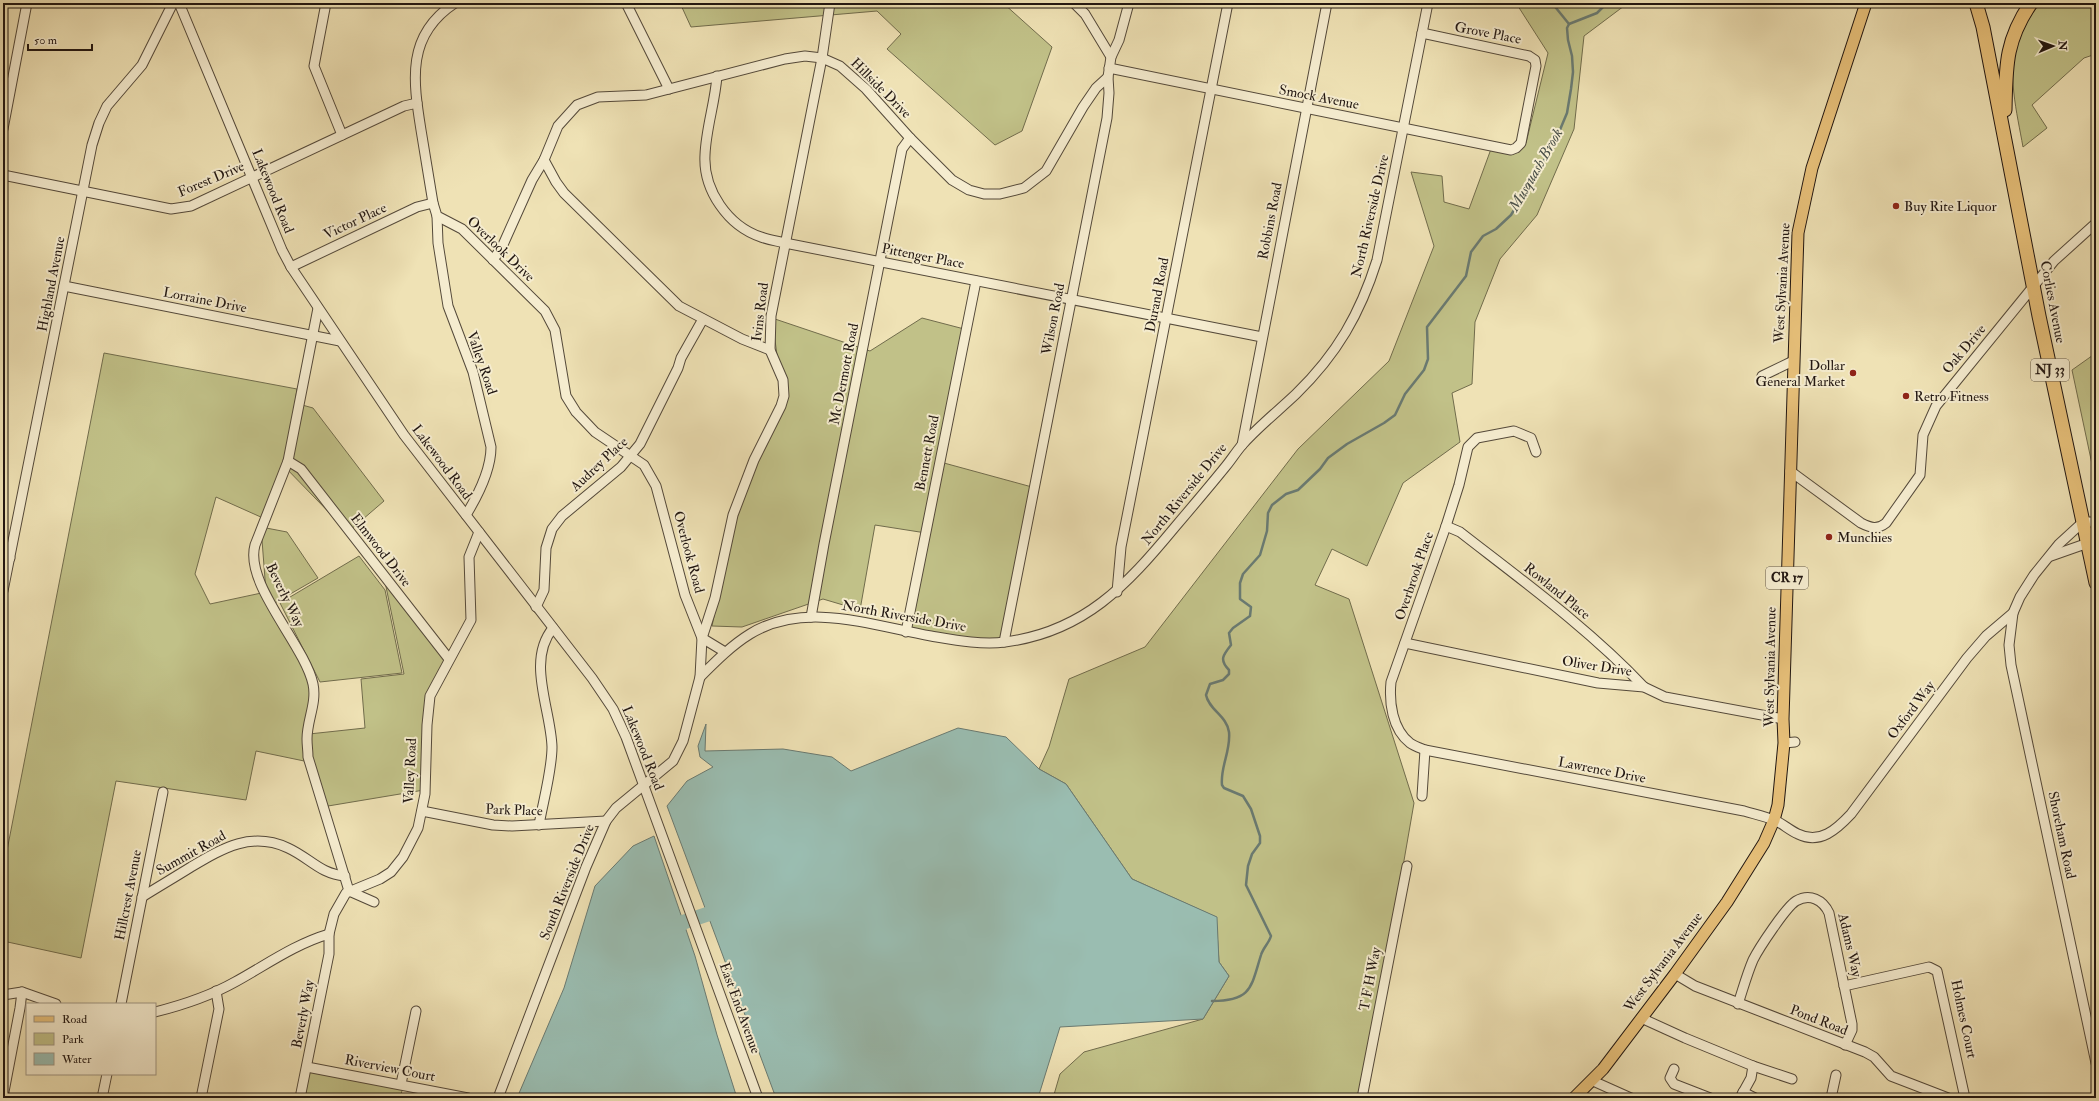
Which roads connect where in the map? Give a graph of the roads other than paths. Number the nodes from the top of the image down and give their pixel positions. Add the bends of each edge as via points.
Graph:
1 (27, 3) edge
2 (173, 3) edge
3 (179, 3) edge
4 (326, 3) edge
5 (455, 3) edge
6 (626, 3) edge
7 (830, 3) edge
8 (1074, 3) edge
9 (1129, 3) edge
10 (1228, 3) edge
11 (1327, 3) edge
12 (1428, 3) edge
13 (1866, 3) edge
14 (1976, 3) edge
15 (1983, 3) edge
16 (2031, 3) edge
17 (1983, 27) junction
18 (1422, 33) junction
19 (1111, 57) junction
20 (822, 58) junction
21 (1108, 73) junction
22 (717, 76) junction
23 (669, 89) junction
24 (1211, 90) junction
25 (417, 104) junction
26 (1306, 109) junction
27 (1403, 128) junction
28 (3, 129) edge
29 (2004, 132) junction
30 (342, 135) junction
31 (910, 138) junction
32 (1521, 143) joint
33 (544, 160) junction
34 (3, 174) edge
35 (252, 177) junction
36 (83, 191) junction
37 (433, 203) junction
38 (437, 216) junction
39 (2095, 226) edge
40 (785, 243) junction
41 (493, 260) junction
42 (880, 262) junction
43 (291, 267) junction
44 (976, 281) junction
45 (64, 286) junction
46 (2034, 286) junction
47 (1071, 300) junction
48 (318, 308) junction
49 (703, 319) junction
50 (1166, 319) junction
51 (312, 335) junction
52 (1262, 337) junction
53 (340, 341) junction
54 (770, 350) junction
55 (1793, 361) junction
56 (1762, 376) dead end
57 (1242, 445) junction
58 (1536, 452) dead end
59 (630, 456) junction
60 (288, 461) junction
61 (1790, 471) junction
62 (466, 515) junction
63 (2090, 522) edge
64 (1446, 526) junction
65 (479, 532) junction
66 (2092, 541) edge
67 (3, 548) edge
68 (2051, 556) junction
69 (10, 558) junction
70 (2096, 583) edge
71 (3, 591) edge
72 (1117, 592) junction
73 (536, 607) junction
74 (2013, 613) junction
75 (811, 617) junction
76 (553, 628) junction
77 (906, 632) junction
78 (702, 638) junction
79 (1004, 642) junction
80 (1405, 643) junction
81 (725, 652) junction
82 (449, 659) junction
83 (700, 676) junction
84 (1644, 687) junction
85 (1783, 719) junction
86 (1796, 742) dead end
87 (1784, 743) junction
88 (1425, 750) junction
89 (644, 786) junction
90 (163, 792) dead end
91 (1422, 796) dead end
92 (422, 812) junction
93 (1774, 820) junction
94 (606, 821) junction
95 (539, 825) junction
96 (1407, 866) dead end
97 (345, 876) junction
98 (349, 891) junction
99 (142, 898) junction
100 (374, 902) dead end
101 (696, 927) joint
102 (330, 934) junction
103 (1675, 974) junction
104 (1844, 986) junction
105 (216, 991) junction
106 (22, 992) junction
107 (3, 995) edge
108 (53, 1003) edge
109 (121, 1003) edge
110 (1738, 1004) junction
111 (416, 1011) dead end
112 (156, 1012) edge
113 (1641, 1018) junction
114 (1845, 1045) junction
115 (2096, 1063) edge
116 (1753, 1066) junction
117 (307, 1067) junction
118 (1674, 1070) dead end
119 (107, 1075) edge
120 (1836, 1075) dead end
121 (1792, 1079) dead end
122 (1593, 1081) junction
123 (400, 1084) junction
124 (1742, 1095) edge
125 (3, 1097) edge
126 (102, 1098) edge
127 (201, 1098) edge
128 (300, 1098) edge
129 (468, 1098) edge
130 (498, 1098) edge
131 (758, 1098) edge
132 (1362, 1098) edge
133 (1574, 1098) edge
134 (1631, 1098) edge
135 (1710, 1098) edge
136 (1755, 1098) edge
137 (1831, 1098) edge
138 (1948, 1098) edge
139 (1965, 1098) edge

1 - 28 street
2 - 36 street, Highland Avenue via 142,65 113,98 102,116 92,144
3 - 35 street, Lakewood Road
4 - 30 street via 314,66
5 - 25 street via 431,25 418,53 414,80
6 - 23 street
7 - 20 street, Ivins Road
8 - 19 street via 1085,14
9 - 19 street, Wilson Road via 1121,34
10 - 24 street, Durand Road
11 - 26 street, Robbins Road
12 - 18 street, North Riverside Drive
13 - 55 main road, West Sylvania Avenue / CR 17 via 1812,168 1801,213 1796,246
14 - 17 highway, NJ 33
15 - 17 highway, NJ 33
16 - 29 highway via 2011,40 2006,75
17 - 29 highway, Corlies Avenue / NJ 33
18 - 27 street, North Riverside Drive
18 - 32 street, Grove Place via 1532,58 1536,66
19 - 21 street, Wilson Road
20 - 22 street, Hillside Drive via 805,56 785,59
20 - 31 street, Hillside Drive via 846,70
20 - 40 street, Ivins Road
21 - 24 street, Smock Avenue
21 - 31 street, Hillside Drive via 1083,107 1046,171 1035,181 1015,191 984,194 969,190 952,180
21 - 47 street, Wilson Road via 1107,118
22 - 23 street, Hillside Drive
22 - 40 street, Pittenger Place via 705,153 710,186 724,210 739,225 762,238
23 - 33 street, Hillside Drive via 636,96 598,97 577,105 558,126
24 - 26 street, Smock Avenue
24 - 50 street, Durand Road
25 - 30 street, Forest Drive via 404,106
25 - 37 street
26 - 27 street, Smock Avenue
26 - 52 street, Robbins Road
27 - 32 street, Smock Avenue via 1511,150
27 - 57 street, North Riverside Drive via 1377,260 1356,316 1316,373
29 - 46 highway, Corlies Avenue / NJ 33
30 - 35 street, Forest Drive
31 - 42 street, Mc Dermott Road via 902,149
33 - 41 street, Hillside Drive via 532,180 502,247
33 - 49 street via 556,182 592,221 676,303
34 - 36 street, Forest Drive
35 - 36 street, Forest Drive via 191,206 171,209
35 - 43 street, Lakewood Road
36 - 45 street, Highland Avenue
37 - 38 street
37 - 43 street, Victor Place via 417,207
38 - 41 street, Overlook Drive via 457,225
38 - 62 street, Valley Road via 438,243 448,306 473,372 491,447 490,459 482,482
39 - 46 street via 2054,261
40 - 42 street, Pittenger Place
40 - 54 street, Ivins Road via 771,316
41 - 59 street, Overlook Drive via 541,306 548,316 558,340 566,396 576,412 595,432
42 - 44 street, Pittenger Place
42 - 75 street, Mc Dermott Road
43 - 48 street, Lakewood Road
44 - 47 street, Pittenger Place
44 - 77 street, Bennett Road
45 - 51 street, Lorraine Drive
45 - 69 street, Highland Avenue
46 - 61 street, Oak Drive via 1931,413 1923,436 1921,470 1917,481 1880,528 1861,523
46 - 63 highway, Corlies Avenue / NJ 33
47 - 50 street, Pittenger Place
47 - 79 street, Wilson Road
48 - 51 street, Beverly Way
48 - 53 street, Lakewood Road
49 - 54 street
49 - 59 street, Audrey Place via 681,358 640,444
50 - 52 street, Pittenger Place
50 - 72 street, Durand Road via 1121,547
51 - 53 street, Lorraine Drive
51 - 60 street, Beverly Way
52 - 57 street, Robbins Road
53 - 62 street, Lakewood Road via 404,435
54 - 78 street, Ivins Road via 783,380 782,401 740,495 727,538 715,598
55 - 56 street
55 - 61 main road, West Sylvania Avenue / CR 17
57 - 72 street, North Riverside Drive via 1150,557
58 - 64 street, Overbrook Place via 1531,438 1514,431 1477,438 1468,447
59 - 73 street, Audrey Place via 562,516 552,529 546,548 544,590
59 - 78 street, Overlook Road via 644,466 656,486 685,595
60 - 82 street, Elmwood Drive via 301,469
60 - 97 street, Beverly Way via 255,545 255,569 313,684 313,707 307,738 308,757
61 - 85 main road, West Sylvania Avenue / CR 17
62 - 65 street, Lakewood Road
63 - 66 highway, Corlies Avenue / NJ 33
63 - 68 street, Oxford Way via 2068,534
64 - 80 street, Overbrook Place
64 - 84 street, Rowland Place via 1460,532 1588,634
65 - 73 street, Lakewood Road
65 - 82 street, Valley Road via 469,557 471,620
66 - 68 street
66 - 70 highway, Corlies Avenue / NJ 33
67 - 69 street
68 - 74 street, Oxford Way via 2026,586
69 - 71 street, Highland Avenue
72 - 79 street, North Riverside Drive via 1094,610 1060,627
73 - 76 street, Lakewood Road
74 - 93 street, Oxford Way via 1986,636 1967,658 1839,827 1827,835 1811,837 1799,835
74 - 115 street, Shoreham Road via 2009,646 2011,665
75 - 77 street, North Riverside Drive via 842,619
75 - 81 street, North Riverside Drive via 791,618 770,624 751,633
76 - 89 street, Lakewood Road via 613,709
76 - 95 street via 545,638 543,647 542,684 552,748
77 - 79 street, North Riverside Drive via 970,642
78 - 81 street
78 - 83 street, Ivins Road
80 - 84 street, Oliver Drive via 1598,683
80 - 88 street, Overbrook Place via 1391,682 1391,706 1404,737 1410,744
81 - 83 street, North Riverside Drive
82 - 92 street, Valley Road via 430,696
83 - 89 street, South Riverside Drive via 689,723 678,752 666,768
84 - 85 street, Oliver Drive via 1665,697
85 - 87 main road, West Sylvania Avenue / CR 17
86 - 87 street, West Sylvania Avenue
87 - 93 main road, West Sylvania Avenue / CR 17 via 1778,805
88 - 91 street
88 - 93 street, Lawrence Drive via 1744,811
89 - 94 street, South Riverside Drive via 616,808
89 - 101 street, Lakewood Road
90 - 99 street, Hillcrest Avenue
92 - 95 street, Park Place via 492,825
92 - 98 street, Valley Road via 418,828 398,865 380,879
93 - 103 main road, West Sylvania Avenue / CR 17 via 1751,865
94 - 95 street, Park Place
94 - 130 street, South Riverside Drive
96 - 132 street, T F H Way
97 - 98 street, Beverly Way
97 - 99 street, Summit Road via 328,874 283,846 260,841 244,842 228,846
98 - 100 street
98 - 102 street via 334,914
99 - 109 street, Hillcrest Avenue
101 - 131 street, East End Avenue
102 - 105 street via 310,939
102 - 117 street, Beverly Way via 329,954
103 - 110 street, Pond Road via 1695,986
103 - 113 main road, West Sylvania Avenue / CR 17
104 - 110 street, Adams Way via 1826,907 1816,898 1803,898 1791,905 1759,949
104 - 114 street, Adams Way via 1852,1024
104 - 139 street, Holmes Court via 1929,967 1938,970
105 - 112 street
105 - 127 street via 219,1009
106 - 107 street
106 - 108 street
106 - 125 street
110 - 114 street, Pond Road
111 - 123 street
113 - 116 street
113 - 122 main road, West Sylvania Avenue / CR 17
114 - 138 street, Pond Road via 1869,1054 1891,1076
116 - 121 street
116 - 124 street via 1751,1078
117 - 123 street, Riverview Court
117 - 128 street, Beverly Way
118 - 135 street via 1670,1078 1674,1084
119 - 126 street
120 - 137 street
122 - 133 main road, West Sylvania Avenue / CR 17
122 - 134 street
123 - 129 street, Riverview Court
124 - 136 street

